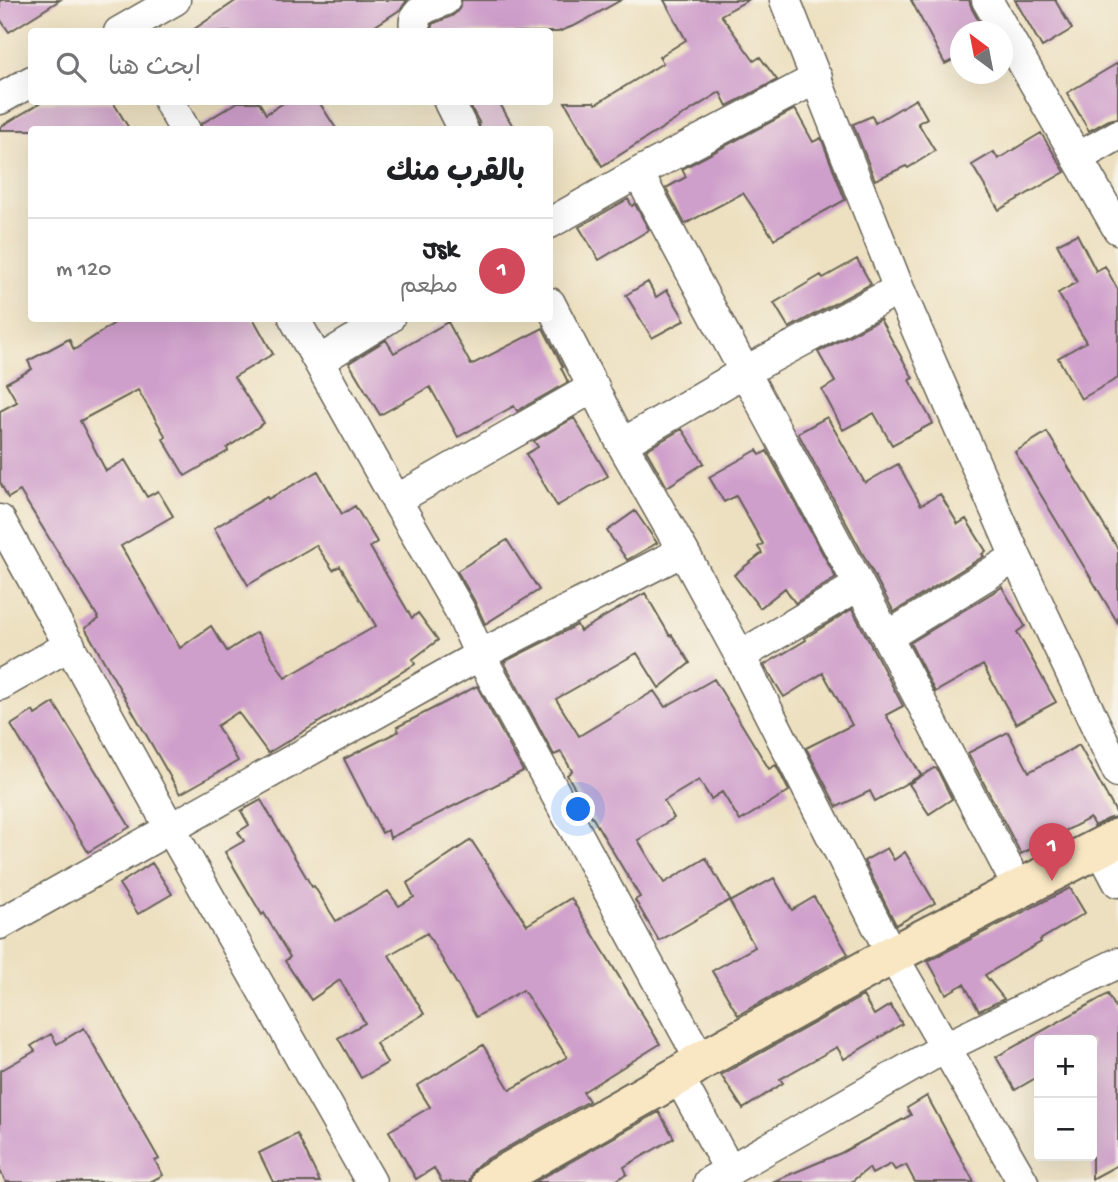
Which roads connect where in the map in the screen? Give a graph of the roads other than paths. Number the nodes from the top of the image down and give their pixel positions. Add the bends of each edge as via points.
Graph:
1 (175, 0) edge
2 (445, 0) edge
3 (785, 0) edge
4 (987, 0) edge
5 (127, 28) edge
6 (414, 28) edge
7 (817, 78) junction
8 (28, 83) edge
9 (0, 99) edge
10 (171, 105) edge
11 (450, 105) edge
12 (183, 126) edge
13 (461, 126) edge
14 (1118, 135) edge
15 (1077, 158) junction
16 (638, 173) junction
17 (553, 221) edge
18 (1118, 229) edge
19 (899, 289) junction
20 (553, 309) edge
21 (296, 322) edge
22 (382, 322) edge
23 (319, 361) junction
24 (744, 372) junction
25 (594, 387) junction
26 (622, 444) junction
27 (396, 500) junction
28 (0, 520) edge
29 (683, 551) junction
30 (1016, 557) junction
31 (859, 584) junction
32 (887, 637) junction
33 (70, 645) junction
34 (480, 656) junction
35 (740, 656) junction
36 (0, 685) edge
37 (1118, 772) edge
38 (170, 828) junction
39 (1109, 843) edge
40 (1118, 883) edge
41 (1019, 889) junction
42 (0, 924) edge
43 (892, 955) junction
44 (1118, 962) edge
45 (946, 1047) junction
46 (690, 1068) junction
47 (719, 1176) edge
48 (371, 1182) edge
49 (491, 1182) edge
50 (1023, 1182) edge

1 - 5 street
2 - 6 street via 420,11
3 - 7 street
4 - 15 street
7 - 16 street
7 - 19 street
8 - 9 street
10 - 12 street
11 - 13 street
14 - 15 street
15 - 18 street
16 - 17 street
16 - 24 street
19 - 24 street
19 - 30 street
20 - 25 street
21 - 23 street
22 - 23 street
23 - 27 street
24 - 26 street
24 - 31 street
25 - 26 street
25 - 27 street
26 - 29 street
27 - 34 street via 459,608
28 - 33 street
29 - 34 street
29 - 35 street
30 - 32 street
30 - 37 street
31 - 32 street
31 - 35 street
32 - 41 street
33 - 36 street
33 - 38 street
34 - 38 street
34 - 46 street
35 - 43 street
38 - 42 street
38 - 48 street
39 - 40 street
39 - 41 main road
41 - 43 main road
43 - 45 street
43 - 46 main road
44 - 45 street
45 - 47 street
45 - 50 street
46 - 47 street
46 - 49 main road

